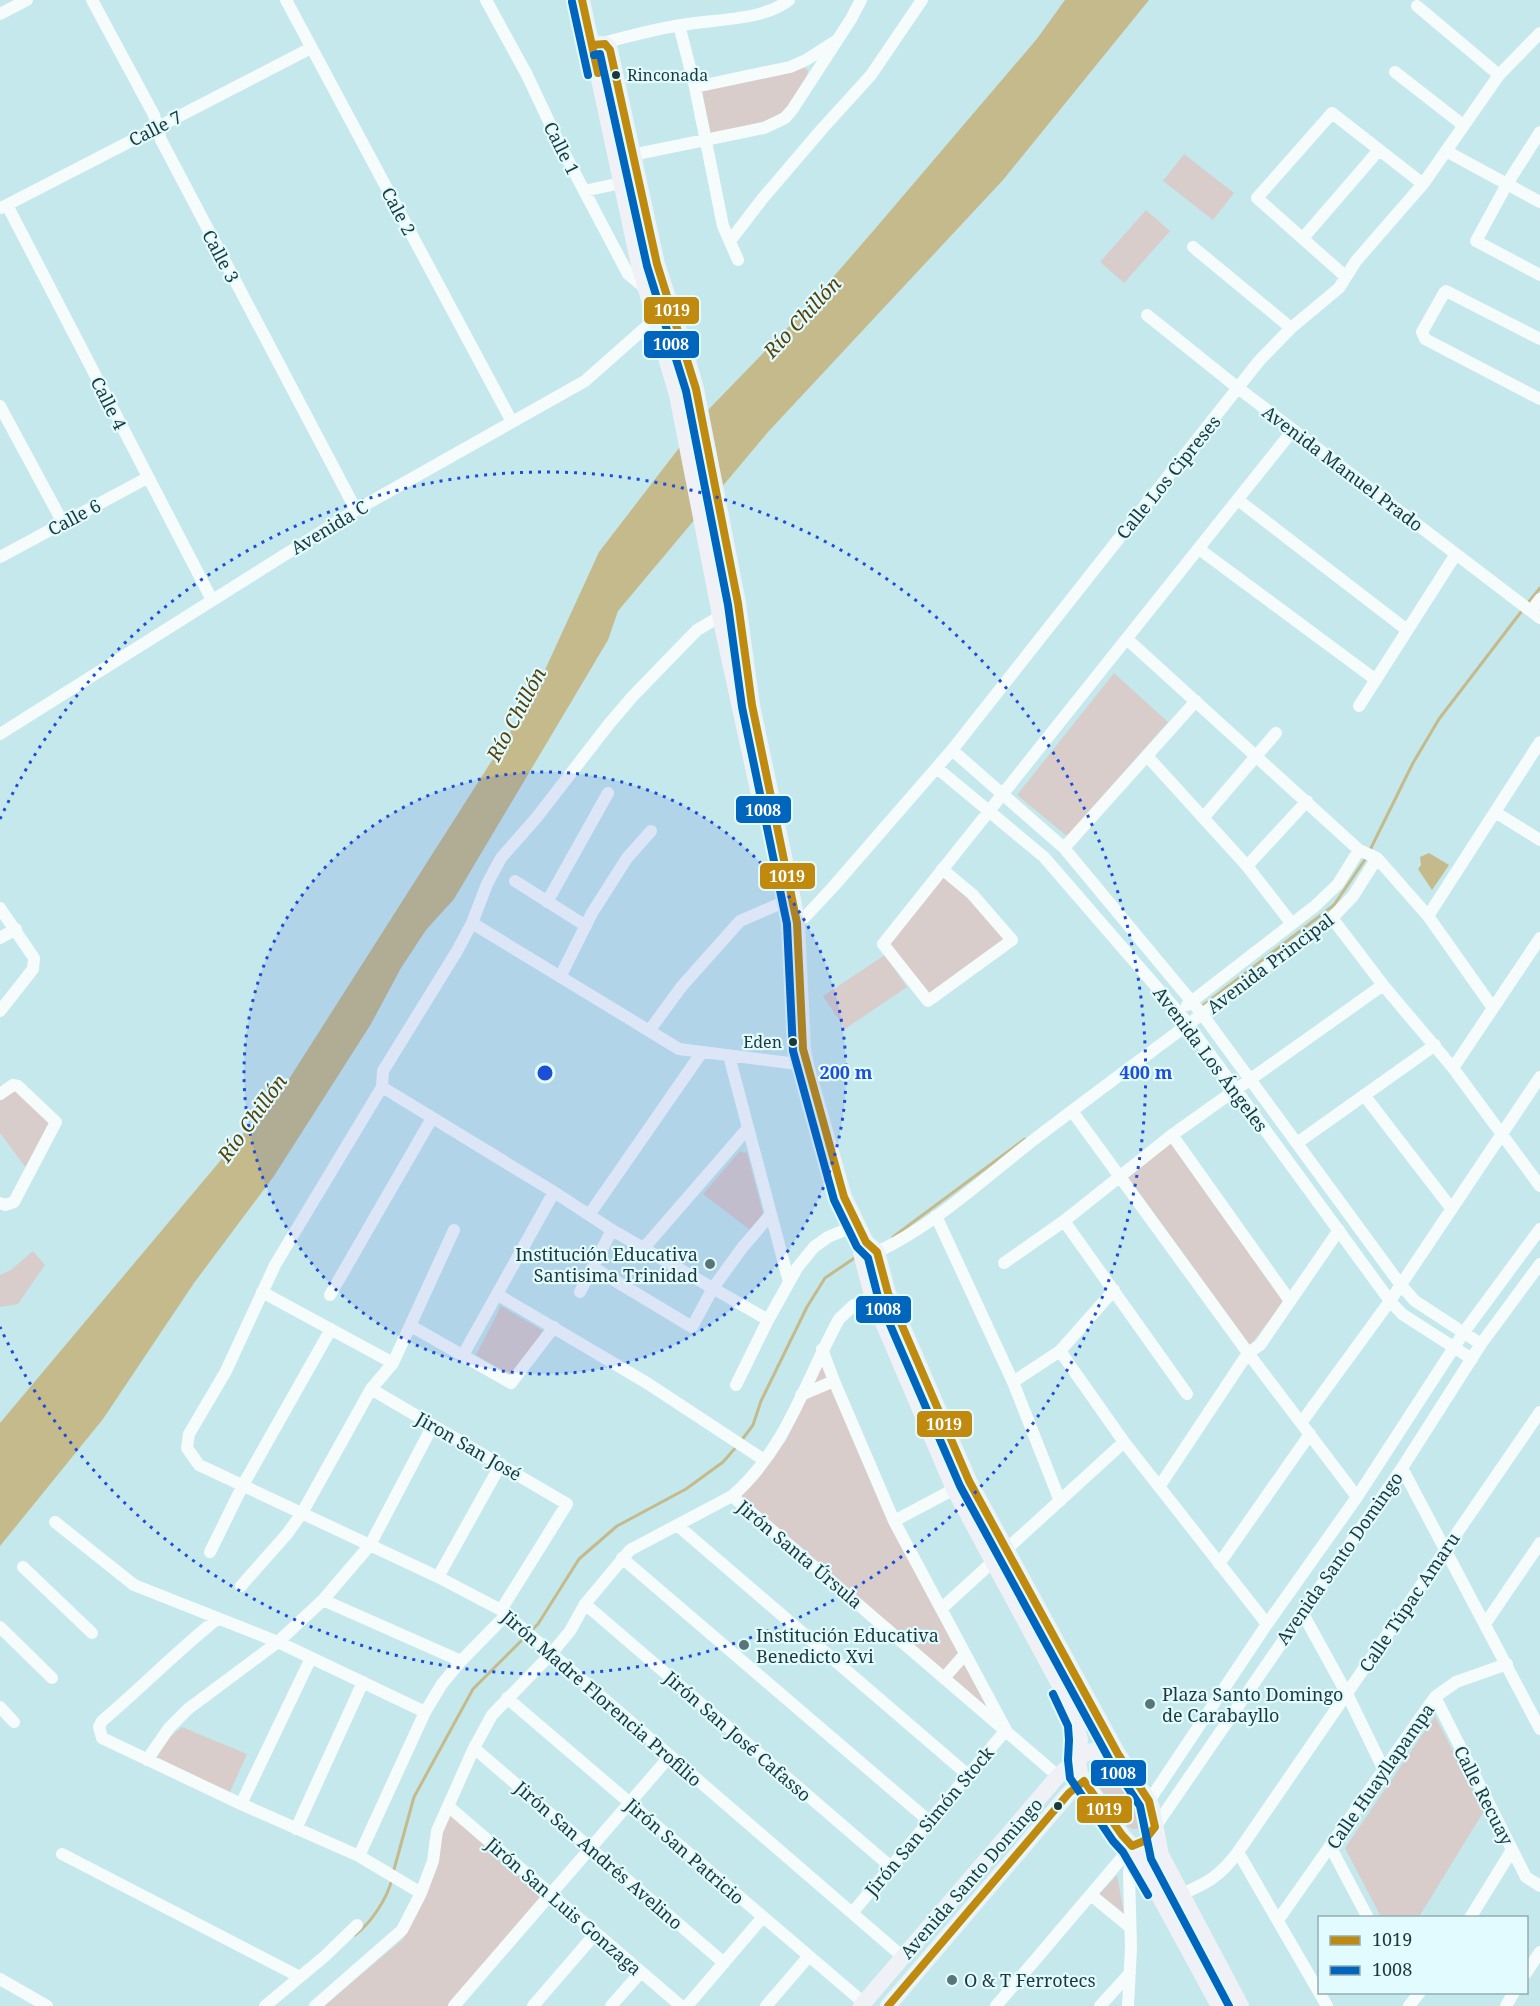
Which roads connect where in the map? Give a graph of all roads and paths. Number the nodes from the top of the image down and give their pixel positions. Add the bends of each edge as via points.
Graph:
1 (27, 0) edge
2 (92, 0) edge
3 (286, 0) edge
4 (486, 0) edge
5 (582, 0) edge
6 (789, 0) edge
7 (861, 0) edge
8 (922, 0) edge
9 (1418, 6) dead end
10 (0, 14) edge
11 (679, 25) junction
12 (1540, 33) edge
13 (838, 39) junction
14 (597, 44) junction
15 (311, 48) junction
16 (1395, 72) dead end
17 (1499, 75) junction
18 (695, 87) junction
19 (1463, 125) junction
20 (157, 127) junction
21 (1540, 132) edge
22 (706, 140) junction
23 (1379, 150) junction
24 (1446, 151) junction
25 (632, 155) junction
26 (621, 183) junction
27 (1423, 184) junction
28 (1507, 184) junction
29 (584, 191) junction
30 (1540, 202) edge
31 (3, 207) edge
32 (1303, 238) junction
33 (730, 241) junction
34 (1193, 247) dead end
35 (738, 260) dead end
36 (1540, 275) edge
37 (1346, 277) junction
38 (646, 289) junction
39 (1148, 315) dead end
40 (655, 319) junction
41 (1291, 328) junction
42 (1540, 339) edge
43 (1238, 388) junction
44 (1540, 399) edge
45 (0, 406) edge
46 (513, 422) junction
47 (1293, 430) junction
48 (147, 478) junction
49 (1238, 500) junction
50 (356, 510) junction
51 (63, 523) junction
52 (1199, 549) junction
53 (1456, 554) junction
54 (0, 557) edge
55 (1540, 599) edge
56 (212, 600) junction
57 (720, 612) junction
58 (1535, 614) edge
59 (1407, 630) junction
60 (1128, 639) junction
61 (1376, 680) junction
62 (1196, 701) junction
63 (1359, 706) dead end
64 (1276, 733) dead end
65 (0, 734) edge
66 (1540, 742) edge
67 (952, 750) junction
68 (1256, 755) junction
69 (1148, 757) junction
70 (937, 768) junction
71 (609, 793) dead end
72 (1004, 795) junction
73 (1307, 801) junction
74 (990, 810) junction
75 (1495, 812) junction
76 (1203, 819) junction
77 (651, 831) dead end
78 (1540, 840) edge
79 (1064, 848) junction
80 (1359, 850) junction
81 (1377, 858) junction
82 (1247, 866) junction
83 (942, 869) junction
84 (515, 881) dead end
85 (547, 902) junction
86 (784, 902) junction
87 (1, 911) edge
88 (1428, 916) junction
89 (1332, 918) junction
90 (471, 923) junction
91 (797, 923) junction
92 (1292, 924) junction
93 (586, 926) junction
94 (16, 929) junction
95 (0, 938) edge
96 (1540, 938) edge
97 (560, 977) junction
98 (1383, 985) junction
99 (1192, 1001) junction
100 (1493, 1008) junction
101 (0, 1011) edge
102 (1178, 1011) junction
103 (1202, 1014) junction
104 (1189, 1024) junction
105 (649, 1030) junction
106 (1435, 1045) junction
107 (702, 1052) junction
108 (729, 1056) junction
109 (805, 1057) junction
110 (1453, 1068) junction
111 (1540, 1077) edge
112 (1250, 1079) junction
113 (382, 1087) junction
114 (1236, 1089) junction
115 (0, 1094) edge
116 (1364, 1095) junction
117 (1072, 1111) junction
118 (432, 1118) junction
119 (748, 1128) junction
120 (1500, 1134) junction
121 (1172, 1135) junction
122 (1297, 1143) junction
123 (1120, 1176) junction
124 (1540, 1186) edge
125 (554, 1192) junction
126 (0, 1203) edge
127 (1451, 1208) junction
128 (771, 1214) junction
129 (590, 1215) junction
130 (936, 1216) junction
131 (1064, 1221) junction
132 (857, 1225) junction
133 (1540, 1229) edge
134 (454, 1230) dead end
135 (612, 1230) junction
136 (1339, 1230) junction
137 (871, 1247) junction
138 (643, 1249) junction
139 (1004, 1263) dead end
140 (1540, 1264) edge
141 (594, 1268) junction
142 (789, 1282) junction
143 (1400, 1284) junction
144 (713, 1288) junction
145 (1114, 1290) junction
146 (262, 1292) junction
147 (580, 1292) dead end
148 (330, 1294) dead end
149 (498, 1295) junction
150 (881, 1296) junction
151 (1290, 1300) junction
152 (1390, 1301) junction
153 (768, 1320) junction
154 (411, 1326) junction
155 (554, 1328) junction
156 (331, 1329) junction
157 (1464, 1332) junction
158 (1481, 1344) junction
159 (1454, 1348) junction
160 (822, 1349) junction
161 (1060, 1351) junction
162 (1248, 1353) junction
163 (463, 1355) junction
164 (1472, 1359) junction
165 (393, 1363) junction
166 (834, 1381) junction
167 (1013, 1382) junction
168 (736, 1384) dead end
169 (371, 1389) junction
170 (1187, 1394) dead end
171 (801, 1395) junction
172 (1540, 1412) edge
173 (1302, 1423) junction
174 (433, 1425) junction
175 (1310, 1434) junction
176 (1124, 1442) junction
177 (764, 1460) junction
178 (501, 1464) junction
179 (1402, 1468) junction
180 (243, 1485) junction
181 (962, 1485) junction
182 (1159, 1487) junction
183 (732, 1496) junction
184 (1357, 1497) junction
185 (1060, 1501) junction
186 (302, 1513) junction
187 (894, 1521) junction
188 (55, 1522) dead end
189 (677, 1525) junction
190 (1540, 1543) edge
191 (370, 1545) junction
192 (1446, 1549) junction
193 (1006, 1550) junction
194 (210, 1552) dead end
195 (622, 1558) junction
196 (993, 1562) junction
197 (1219, 1564) junction
198 (23, 1567) dead end
199 (438, 1577) junction
200 (241, 1586) dead end
201 (323, 1600) junction
202 (585, 1604) junction
203 (941, 1609) junction
204 (503, 1612) junction
205 (1302, 1612) junction
206 (217, 1618) junction
207 (1267, 1624) junction
208 (1485, 1624) junction
209 (0, 1627) edge
210 (92, 1633) dead end
211 (278, 1642) junction
212 (551, 1654) junction
213 (965, 1654) junction
214 (311, 1658) junction
215 (460, 1662) junction
216 (1508, 1664) junction
217 (945, 1677) junction
218 (52, 1678) dead end
219 (363, 1682) junction
220 (1347, 1694) junction
221 (1435, 1697) junction
222 (507, 1698) junction
223 (0, 1707) edge
224 (425, 1712) junction
225 (14, 1722) dead end
226 (1540, 1729) edge
227 (1006, 1730) junction
228 (474, 1748) junction
229 (1118, 1754) junction
230 (670, 1756) junction
231 (147, 1760) junction
232 (1078, 1760) junction
233 (1384, 1770) junction
234 (968, 1775) junction
235 (1058, 1776) junction
236 (1084, 1781) junction
237 (1149, 1801) junction
238 (629, 1803) junction
239 (241, 1804) junction
240 (448, 1806) junction
241 (929, 1821) junction
242 (1155, 1827) junction
243 (296, 1829) junction
244 (1132, 1846) junction
245 (1330, 1846) junction
246 (590, 1848) junction
247 (1512, 1850) junction
248 (1238, 1852) junction
249 (62, 1854) dead end
250 (359, 1856) junction
251 (891, 1867) junction
252 (1540, 1886) edge
253 (421, 1893) junction
254 (550, 1894) junction
255 (1091, 1895) junction
256 (1180, 1895) junction
257 (852, 1913) junction
258 (1367, 1916) edge
259 (1471, 1916) edge
260 (763, 1917) junction
261 (1278, 1920) junction
262 (357, 1925) dead end
263 (1130, 1927) junction
264 (596, 1933) junction
265 (1540, 1952) edge
266 (808, 1956) junction
267 (903, 1957) junction
268 (724, 1963) junction
269 (1528, 1971) edge
270 (641, 1972) junction
271 (1130, 1972) junction
272 (300, 1977) junction
273 (0, 1979) edge
274 (1318, 1990) edge
275 (1418, 1994) edge
276 (862, 2005) edge
277 (47, 2006) edge
278 (265, 2006) edge
279 (315, 2006) edge
280 (454, 2006) edge
281 (533, 2006) edge
282 (611, 2006) edge
283 (681, 2006) edge
284 (687, 2006) edge
285 (766, 2006) edge
286 (888, 2006) edge
287 (996, 2006) edge
288 (1100, 2006) edge
289 (1128, 2006) edge
290 (1220, 2006) edge
291 (1241, 2006) edge
292 (1409, 2006) edge

1 - 10 street
2 - 20 street, Calle 3
3 - 15 street, Cale 2
4 - 29 street, Calle 1
5 - 14 main road
6 - 11 street via 762,13
7 - 13 street
8 - 33 street via 871,75 814,137
9 - 17 street
11 - 14 street
11 - 18 street
12 - 17 street, Calle Los Cipreses
13 - 18 street via 789,67
13 - 22 street via 785,118 764,128
14 - 25 main road via 608,45 610,50
14 - 26 main road
15 - 20 street, Calle 7
15 - 46 street, Cale 2
16 - 19 street
17 - 19 street, Calle Los Cipreses
18 - 22 street
19 - 24 street, Calle Los Cipreses
20 - 31 street, Calle 7
20 - 50 street, Calle 3 via 160,140
21 - 28 street
22 - 25 street
22 - 33 street via 723,226
23 - 27 street
23 - 32 street
23 - 32 street via 1332,113 1257,198
24 - 27 street, Calle Los Cipreses
24 - 28 street
25 - 91 main road via 657,264 696,389 738,603 752,705
26 - 29 street
26 - 38 main road
27 - 37 street, Calle Los Cipreses
28 - 30 street
28 - 36 street via 1476,241
29 - 38 street, Calle 1 via 628,274
31 - 48 street, Calle 4
32 - 37 street
33 - 35 street
34 - 41 street
37 - 41 street, Calle Los Cipreses via 1339,288
38 - 40 main road
39 - 43 street, Avenida Manuel Prado
40 - 46 street, Avenida C via 585,381
40 - 57 main road via 677,396
41 - 43 street, Calle Los Cipreses
42 - 44 street via 1446,291 1422,332 1425,339
43 - 47 street, Avenida Manuel Prado
43 - 67 street, Calle Los Cipreses
45 - 51 street
46 - 50 street, Avenida C
47 - 49 street
47 - 53 street, Avenida Manuel Prado
48 - 51 street, Calle 6
48 - 56 street, Calle 4
49 - 52 street
49 - 59 street
50 - 56 street, Avenida C
51 - 54 street, Calle 6
52 - 60 street
52 - 61 street
53 - 58 street, Avenida Manuel Prado
53 - 59 street
55 - 58 street
56 - 65 street, Avenida C
57 - 86 main road
57 - 90 street via 691,636 609,724 501,858
59 - 61 street
60 - 62 street
60 - 72 street
61 - 63 street
62 - 68 street
62 - 69 street
64 - 68 street
66 - 75 street
67 - 70 street, Calle Los Cipreses
67 - 72 street, Avenida Los Ángeles
68 - 73 street
68 - 76 street
69 - 76 street
69 - 79 street
70 - 74 street, Avenida Los Ángeles
70 - 91 street, Calle Los Cipreses
71 - 85 street
72 - 74 street
72 - 79 street, Avenida Los Ángeles
73 - 80 street
73 - 82 street
74 - 83 street
74 - 102 street, Avenida Los Ángeles via 1044,857
75 - 78 street
75 - 88 street
76 - 82 street
77 - 93 street via 627,858
79 - 99 street, Avenida Los Ángeles
80 - 81 street
80 - 92 street, Avenida Principal via 1338,884
81 - 88 street
81 - 89 street, Avenida Principal via 1353,896
82 - 92 street
83 - 83 street via 972,894 1012,940 928,1001 883,944
84 - 85 street
85 - 93 street
86 - 105 street via 740,921
86 - 109 main road via 792,1011
87 - 94 street
88 - 100 street
89 - 98 street
89 - 103 street, Avenida Principal
90 - 97 street
90 - 113 street via 383,1071
91 - 109 main road
92 - 99 street, Avenida Principal
93 - 97 street
94 - 95 street
94 - 101 street via 34,958 33,969
96 - 100 street
97 - 105 street
98 - 106 street
98 - 112 street
99 - 102 street, Avenida Principal
99 - 103 street, Avenida Los Ángeles
100 - 110 street
102 - 104 street, Avenida Los Ángeles
103 - 104 street, Avenida Principal
103 - 112 street, Avenida Los Ángeles
104 - 114 street, Avenida Los Ángeles
104 - 117 street, Avenida Principal
105 - 107 street via 679,1049
106 - 110 street
106 - 116 street
107 - 108 street
107 - 129 street
108 - 109 street
108 - 119 street
109 - 132 main road via 844,1197
110 - 120 street
111 - 120 street
112 - 114 street
112 - 122 street, Avenida Los Ángeles
113 - 118 street
113 - 146 street
114 - 121 street
114 - 136 street, Avenida Los Ángeles
115 - 126 street via 18,1086 56,1122 14,1202
116 - 122 street
116 - 127 street
117 - 123 street
117 - 130 street, Avenida Principal
118 - 125 street
118 - 148 street
119 - 128 street
119 - 138 street
120 - 124 street
120 - 127 street
121 - 123 street
121 - 151 street
122 - 143 street, Avenida Los Ángeles
123 - 131 street
123 - 162 street
125 - 129 street
125 - 149 street
127 - 143 street
128 - 142 street
128 - 144 street
129 - 135 street
130 - 137 street, Avenida Principal via 891,1245
130 - 167 street
131 - 139 street
131 - 145 street
132 - 137 main road
132 - 142 street via 814,1247
133 - 157 street, Avenida Santo Domingo
134 - 154 street
135 - 138 street
135 - 141 street
136 - 151 street
136 - 152 street, Avenida Los Ángeles
137 - 150 main road via 861,1253
138 - 144 street
140 - 158 street, Avenida Santo Domingo
141 - 144 street via 692,1327
141 - 147 street
142 - 153 street
143 - 152 street
143 - 157 street, Avenida Los Ángeles via 1415,1301
144 - 153 street
145 - 161 street
145 - 170 street
146 - 156 street
146 - 180 street, Jirón Madre Florencia Profilio via 226,1371 188,1439 189,1453 199,1465
149 - 155 street
149 - 163 street
150 - 160 street via 846,1311
150 - 181 main road
151 - 162 street via 1260,1346
152 - 159 street, Avenida Los Ángeles via 1402,1314
152 - 173 street
153 - 168 street
154 - 163 street
154 - 165 street
155 - 163 street via 510,1383
155 - 177 street via 648,1383
156 - 165 street
156 - 180 street
157 - 158 street, Avenida Los Ángeles
157 - 159 street, Avenida Santo Domingo
158 - 164 street, Avenida Santo Domingo
159 - 164 street, Avenida Los Ángeles
159 - 184 street, Avenida Santo Domingo
160 - 166 street
160 - 171 street
161 - 167 street
161 - 176 street
162 - 173 street
162 - 182 street
164 - 179 street, Avenida Santo Domingo
165 - 169 street
166 - 171 street
166 - 187 street
167 - 185 street
169 - 174 street, Jiron San José
169 - 186 street
171 - 177 street via 780,1439
172 - 192 street, Calle Túpac Amaru
173 - 175 street
174 - 178 street, Jiron San José
174 - 191 street
175 - 184 street
175 - 197 street
176 - 182 street
176 - 185 street
177 - 183 street
178 - 199 street
178 - 204 street, Jiron San José via 567,1504
179 - 192 street
179 - 205 street, Avenida Santo Domingo
180 - 186 street, Jirón Madre Florencia Profilio
180 - 194 street
181 - 187 street
181 - 193 main road
181 - 196 main road
182 - 197 street
183 - 189 street
183 - 217 street, Jirón Santa Úrsula
184 - 207 street, Avenida Santo Domingo
185 - 193 street
186 - 191 street, Jirón Madre Florencia Profilio
186 - 200 street
187 - 203 street
188 - 206 street via 134,1585
189 - 195 street
189 - 234 street
190 - 208 street
191 - 199 street, Jirón Madre Florencia Profilio
191 - 201 street
192 - 208 street
192 - 220 street, Calle Túpac Amaru
193 - 196 street
193 - 229 main road
195 - 202 street
195 - 241 street
196 - 203 street
196 - 232 main road via 1073,1710 1080,1740
197 - 207 street
198 - 210 street
199 - 204 street, Jirón Madre Florencia Profilio
201 - 211 street
201 - 215 street
202 - 212 street
202 - 251 street, Jirón San José Cafasso
203 - 213 street
204 - 212 street, Jirón Madre Florencia Profilio
204 - 215 street
205 - 220 street
205 - 242 street, Avenida Santo Domingo
206 - 211 street
206 - 231 street via 99,1727 102,1738
207 - 237 street, Avenida Santo Domingo
208 - 216 street
209 - 218 street
211 - 214 street
211 - 231 street via 188,1709
212 - 222 street
212 - 230 street, Jirón Madre Florencia Profilio
213 - 217 street
213 - 227 street
214 - 219 street
214 - 239 street
215 - 224 street
216 - 221 street, Calle Huayllapampa via 1456,1682
216 - 226 street
217 - 227 street, Jirón Santa Úrsula
219 - 224 street
219 - 243 street
220 - 233 street
220 - 248 street, Calle Túpac Amaru
221 - 233 street, Calle Huayllapampa
221 - 247 street, Calle Recuay
222 - 228 street via 492,1715
222 - 238 street, Jirón San Patricio
223 - 225 street
224 - 250 street
227 - 234 street, Jirón San Simón Stock
227 - 235 street, Jirón Santa Úrsula
228 - 240 street
228 - 246 street, Jirón San Andrés Avelino
229 - 232 main road, Avenida Santo Domingo via 1099,1748
229 - 237 main road
230 - 238 street
230 - 257 street, Jirón Madre Florencia Profilio
231 - 239 street
232 - 235 main road, Avenida Santo Domingo
232 - 236 main road
233 - 245 street, Calle Huayllapampa
234 - 241 street, Jirón San Simón Stock
235 - 267 main road, Avenida Santo Domingo
236 - 244 main road
236 - 286 main road, Avenida Santo Domingo via 1069,1793
237 - 242 main road
238 - 246 street
238 - 260 street, Jirón San Patricio
239 - 243 street
240 - 253 street via 437,1831 433,1861
240 - 254 street, Jirón San Luis Gonzaga
241 - 251 street, Jirón San Simón Stock
242 - 244 main road, Avenida Santo Domingo via 1144,1841
242 - 256 main road via 1161,1855
243 - 250 street
244 - 255 street
244 - 263 street
244 - 290 main road
245 - 258 street
245 - 261 street, Calle Huayllapampa
246 - 254 street
246 - 268 street, Jirón San Andrés Avelino
247 - 252 street, Calle Recuay via 1526,1877
247 - 259 street
248 - 256 street, Calle Túpac Amaru via 1224,1871
248 - 261 street
249 - 272 street
250 - 253 street
251 - 257 street, Jirón San Simón Stock
253 - 279 street via 402,1930
254 - 264 street, Jirón San Luis Gonzaga
254 - 280 street
255 - 263 street
255 - 287 street
256 - 291 main road
257 - 267 street, Jirón Madre Florencia Profilio
260 - 266 street, Jirón San Patricio
260 - 268 street
261 - 274 street
262 - 272 street
263 - 271 street
264 - 270 street, Jirón San Luis Gonzaga
264 - 281 street
265 - 269 street
266 - 276 street, Jirón San Patricio
266 - 285 street
267 - 276 main road, Avenida Santo Domingo
268 - 284 street
270 - 282 street
270 - 283 street, Jirón San Luis Gonzaga
271 - 288 street
271 - 289 street
272 - 278 street
273 - 277 street
275 - 292 street

